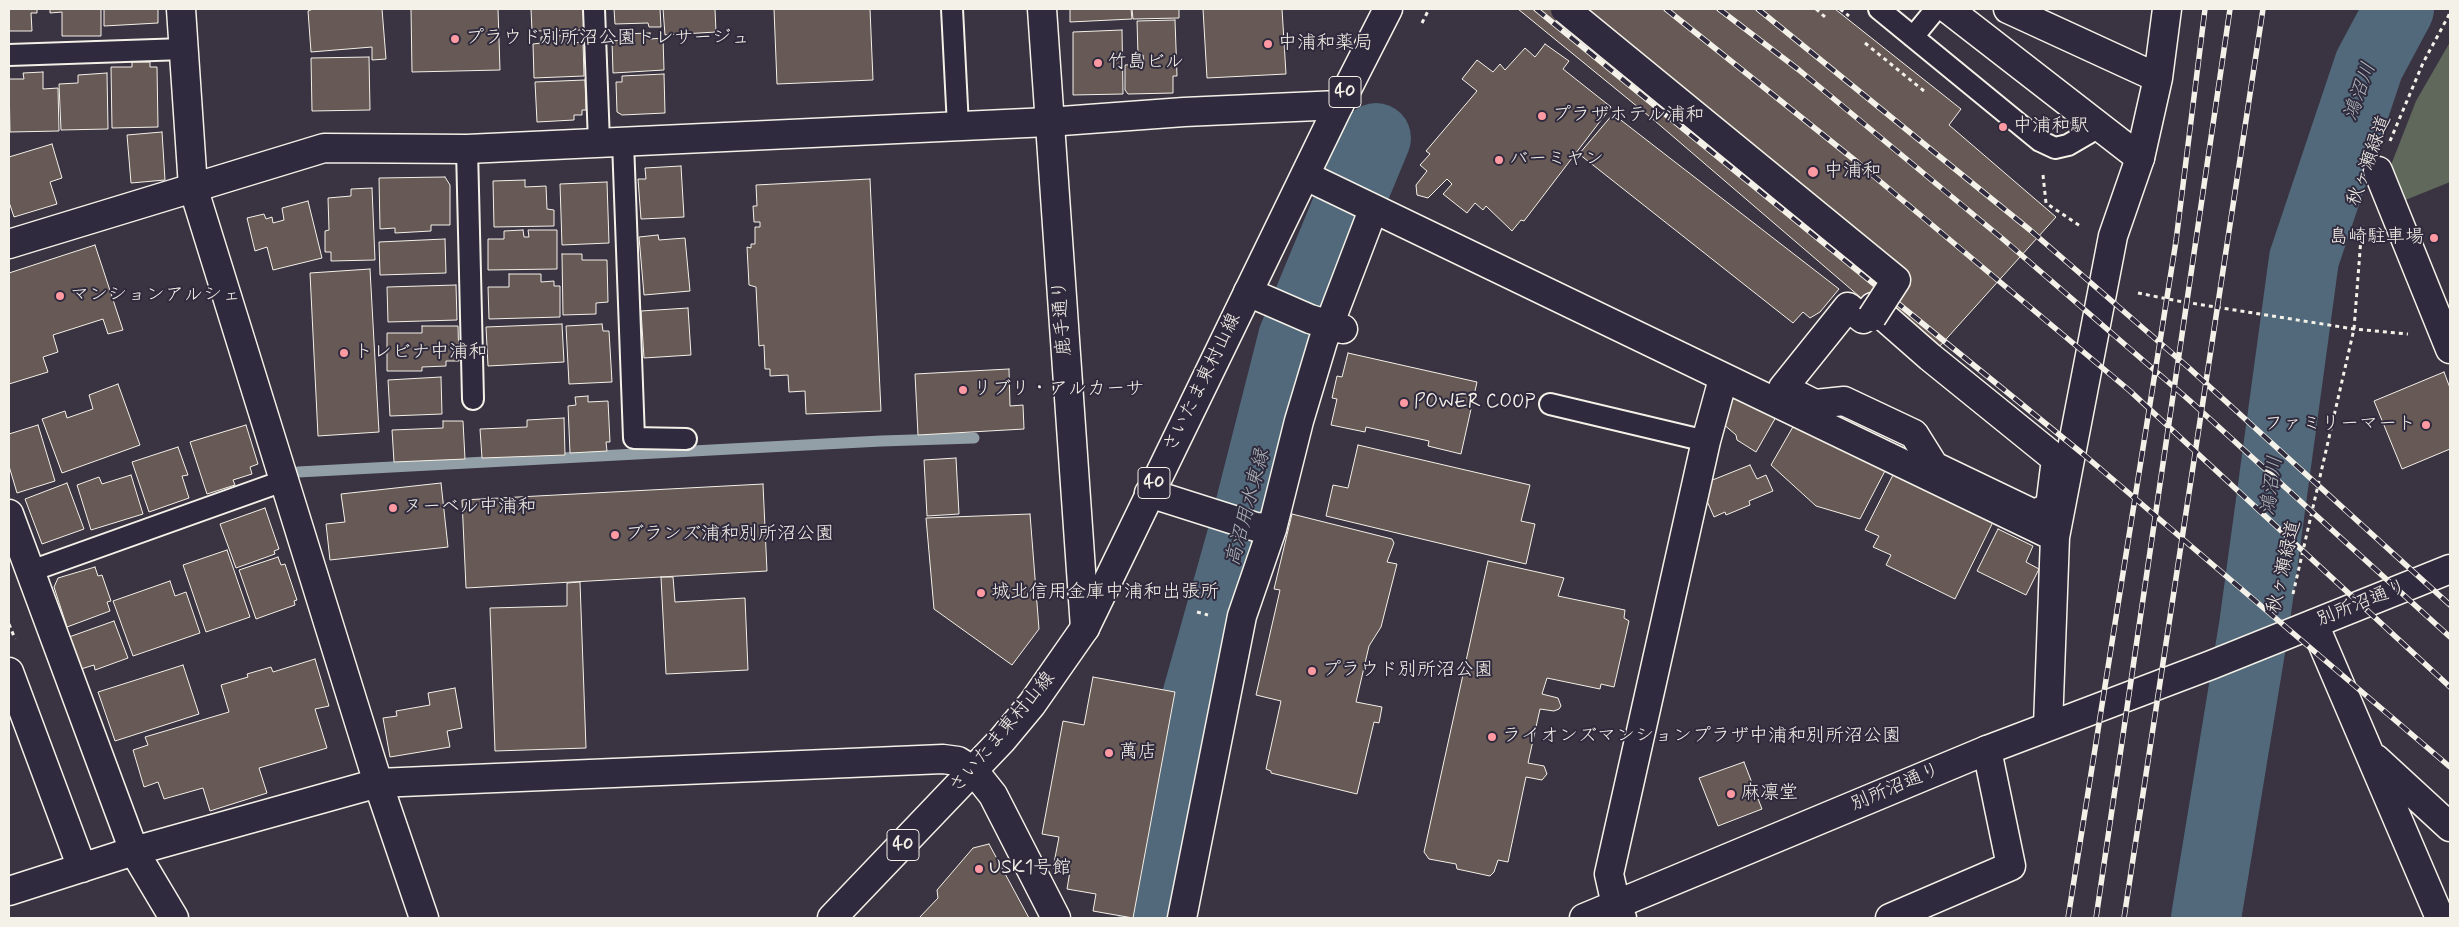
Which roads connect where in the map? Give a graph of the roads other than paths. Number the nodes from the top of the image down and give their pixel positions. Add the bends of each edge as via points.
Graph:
1 (181, 9) edge
2 (594, 9) edge
3 (952, 9) edge
4 (1042, 9) edge
5 (1388, 9) edge
6 (1565, 9) edge
7 (1879, 9) edge
8 (1936, 9) edge
9 (1948, 9) edge
10 (2008, 9) edge
11 (2168, 9) edge
12 (1914, 37) junction
13 (184, 49) junction
14 (9, 55) edge
15 (2158, 78) junction
16 (1339, 105) junction
17 (1048, 122) junction
18 (958, 126) junction
19 (2099, 127) junction
20 (611, 142) junction
21 (467, 149) junction
22 (2140, 158) junction
23 (2378, 171) road end
24 (1306, 176) junction
25 (193, 187) junction
26 (1360, 203) junction
27 (9, 244) edge
28 (1248, 292) junction
29 (1872, 317) dead end
30 (1318, 321) junction
31 (2448, 343) edge
32 (1722, 379) junction
33 (473, 399) dead end
34 (1550, 404) dead end
35 (686, 439) dead end
36 (1706, 441) junction
37 (2056, 459) joint
38 (283, 481) junction
39 (1149, 493) junction
40 (9, 514) edge
41 (1264, 528) junction
42 (2055, 537) junction
43 (2450, 569) edge
44 (31, 571) junction
45 (2314, 624) junction
46 (1085, 628) junction
47 (9, 672) edge
48 (2048, 726) junction
49 (1987, 750) junction
50 (2369, 753) junction
51 (974, 771) junction
52 (378, 783) junction
53 (2450, 827) edge
54 (134, 850) junction
55 (82, 868) junction
56 (9, 891) edge
57 (1619, 912) edge
58 (174, 918) edge
59 (424, 918) edge
60 (832, 918) edge
61 (1056, 918) edge
62 (1182, 918) edge
63 (1584, 918) edge
64 (1890, 918) edge
65 (2440, 918) edge

1 - 13 street
2 - 20 lane
3 - 18 lane
4 - 17 street, 鹿手通り
5 - 16 street, さいたま東村山線 / 40
6 - 29 street, bridge via 1896,280
7 - 12 lane
8 - 12 lane
9 - 19 street
10 - 15 street
11 - 15 street
12 - 19 lane via 2040,141 2055,148 2068,145
13 - 14 lane
13 - 25 street
15 - 22 street
16 - 17 street
16 - 24 street, さいたま東村山線 / 40
17 - 18 street
17 - 46 street, 鹿手通り
18 - 20 street
19 - 22 street
20 - 21 street
20 - 35 lane via 634,438
21 - 25 street via 324,148
21 - 33 lane
22 - 42 street via 2113,236
23 - 31 street
24 - 26 street
24 - 28 street, さいたま東村山線 / 40
25 - 27 street
25 - 38 street
26 - 30 street
26 - 32 street
28 - 30 street
28 - 39 street, さいたま東村山線 / 40
30 - 41 street via 1299,421
32 - 36 street
32 - 42 street
34 - 36 lane
36 - 57 street via 1608,874
37 - 37 street via 2050,507 2034,514 1934,466 1914,434 1844,401 1815,404 1783,388 1848,307 1863,319 1874,307
38 - 44 lane
38 - 52 street
39 - 41 street
39 - 46 street, さいたま東村山線 / 40
40 - 44 street
41 - 62 street via 1242,616
42 - 48 street
43 - 45 street, 別所沼通り
44 - 54 street
45 - 48 street, 別所沼通り
45 - 50 street
46 - 51 street, さいたま東村山線 / 40 via 1032,704
47 - 55 street
48 - 49 street, 別所沼通り
49 - 57 street, 別所沼通り
49 - 64 street via 2011,866
50 - 53 street
50 - 65 street
51 - 52 street via 958,761 943,759
51 - 60 street, さいたま東村山線 / 40
51 - 61 street via 993,795
52 - 54 street
52 - 59 street
54 - 55 street
54 - 58 street
55 - 56 street
57 - 63 street, 別所沼通り

